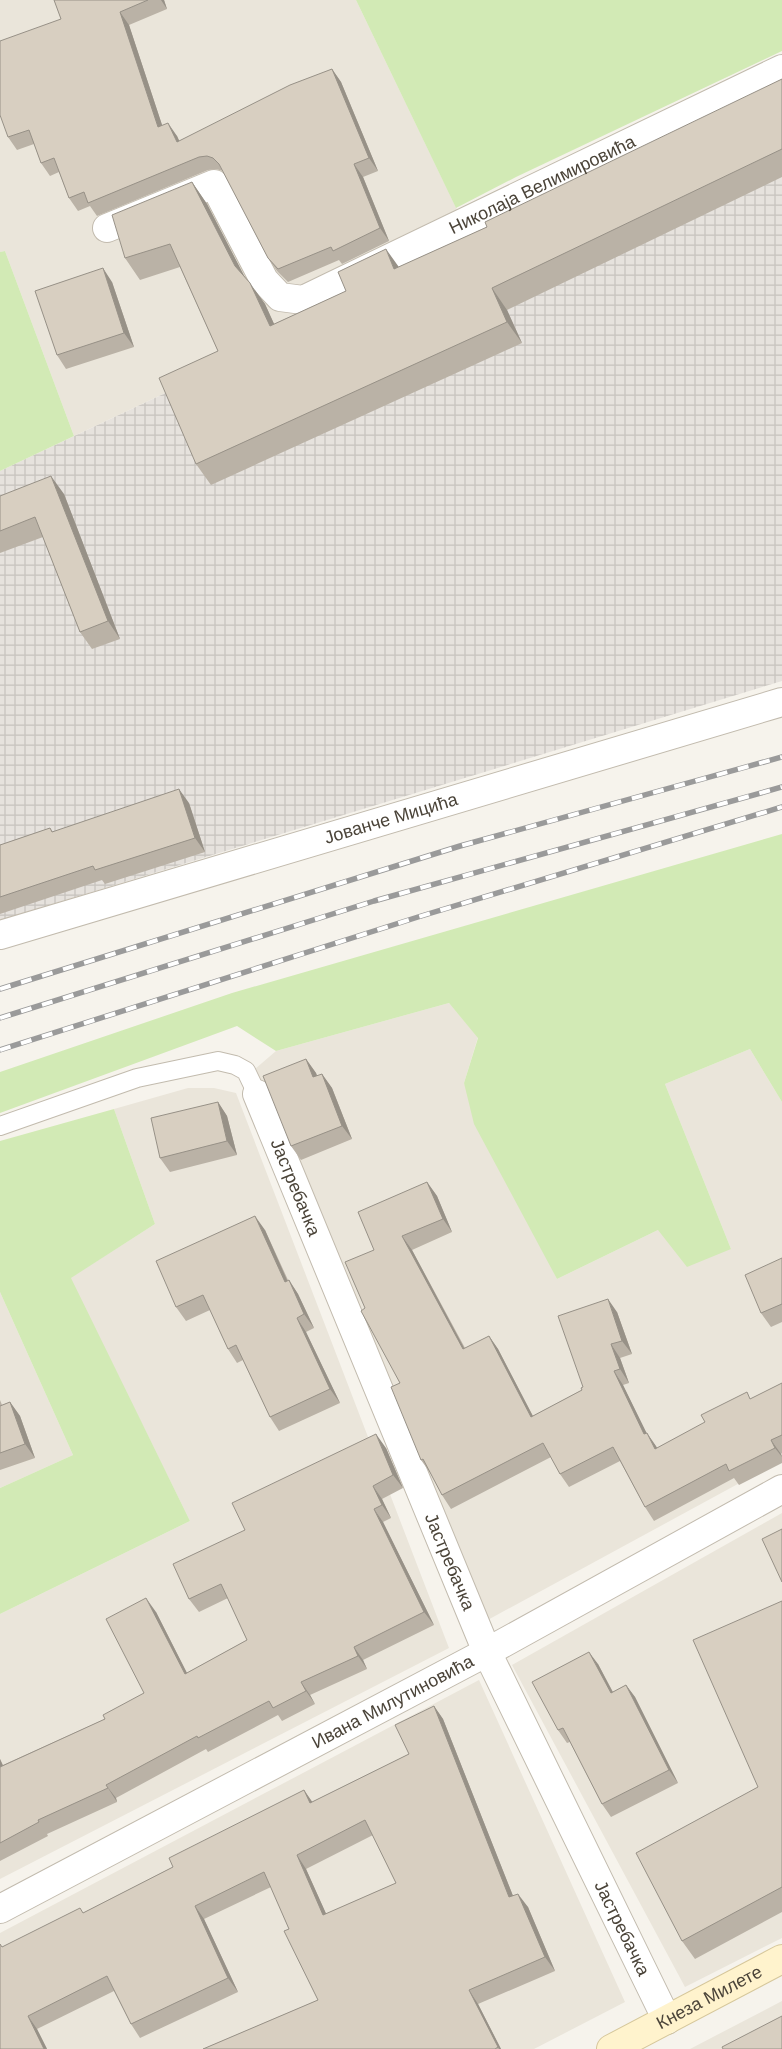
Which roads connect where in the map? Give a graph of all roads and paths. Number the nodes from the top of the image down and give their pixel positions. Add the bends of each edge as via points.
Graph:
1 (782, 69) edge
2 (107, 228) dead end
3 (782, 702) edge
4 (0, 935) edge
5 (257, 1094) joint
6 (0, 1126) edge
7 (782, 1489) edge
8 (487, 1652) junction
9 (0, 1909) edge
10 (782, 1959) edge
11 (667, 2020) junction
12 (611, 2049) edge

1 - 2 street, Николаја Велимировића via 303,300 280,297 264,280 214,184
3 - 4 street, Јованче Мицића
5 - 6 lane via 246,1071 235,1064 218,1061 137,1078
5 - 8 street, Јастребачка
7 - 8 street, Ивана Милутиновића
8 - 9 street, Ивана Милутиновића
8 - 11 street, Јастребачка
10 - 11 main road, Кнеза Милете
11 - 12 main road, Кнеза Милете

